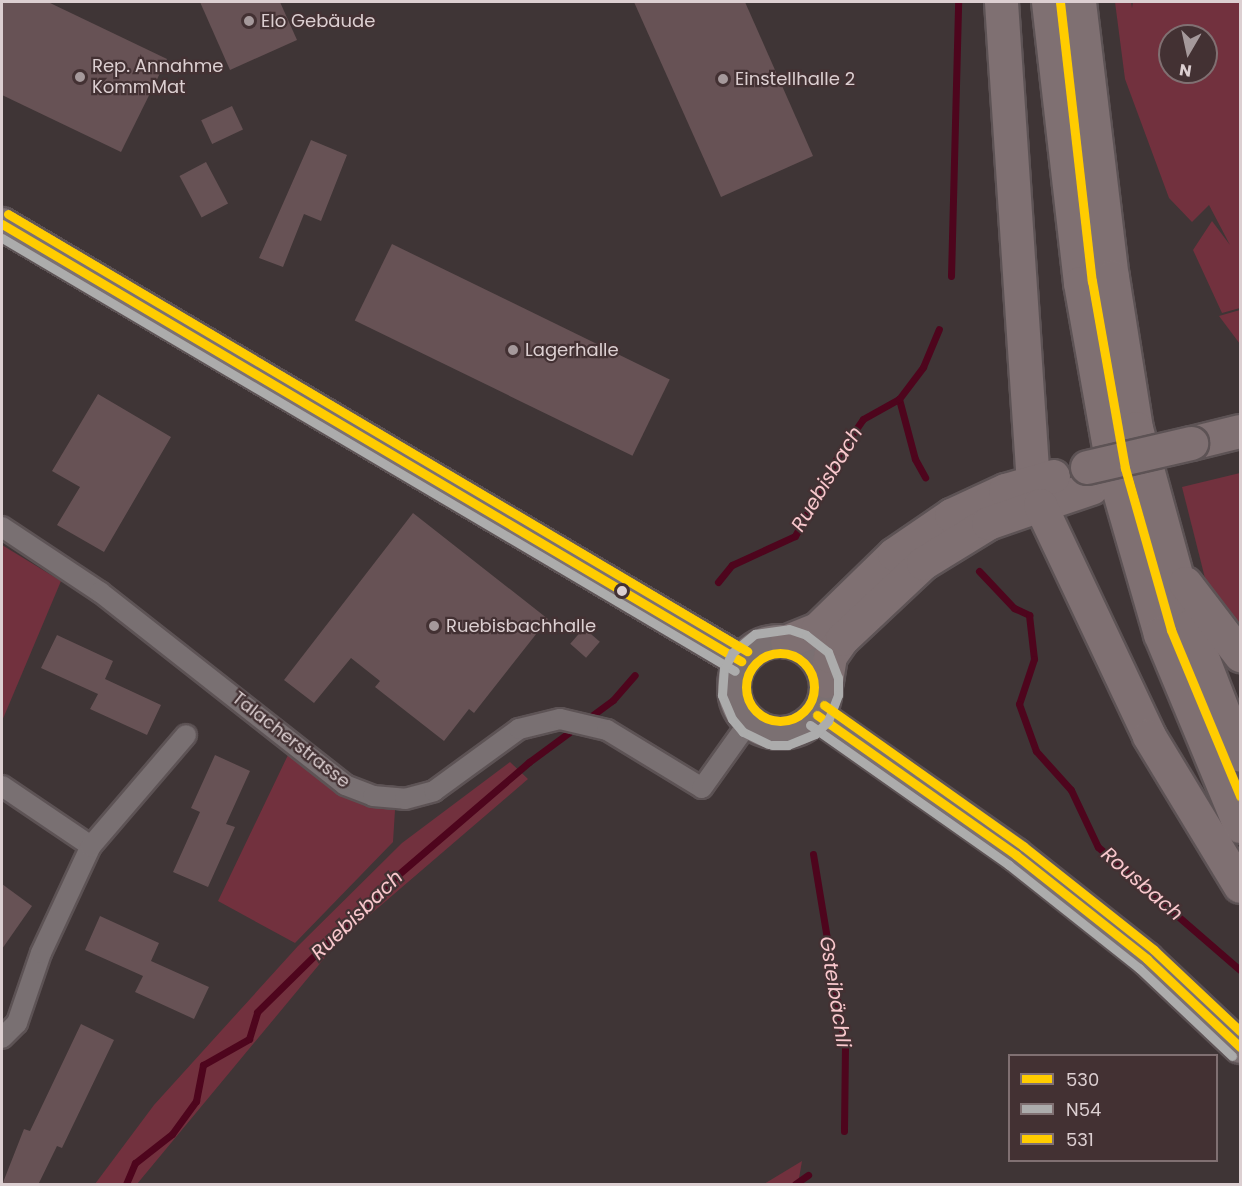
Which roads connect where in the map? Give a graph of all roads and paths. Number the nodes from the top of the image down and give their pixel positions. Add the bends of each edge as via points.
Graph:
1 (1000, 2) edge
2 (1048, 2) edge
3 (1079, 2) edge
4 (2, 224) edge
5 (1240, 431) edge
6 (1193, 453) junction
7 (1240, 453) edge
8 (1036, 493) junction
9 (2, 527) edge
10 (1170, 563) junction
11 (787, 641) junction
12 (1240, 655) edge
13 (741, 661) junction
14 (826, 681) junction
15 (817, 715) junction
16 (749, 722) junction
17 (186, 735) dead end
18 (1240, 755) edge
19 (2, 786) edge
20 (1240, 826) edge
21 (91, 846) junction
22 (1240, 886) edge
23 (2, 1038) edge
24 (1240, 1047) edge

1 - 8 highway
2 - 20 highway via 1080,283 1113,471 1160,634
3 - 10 highway via 1125,365
4 - 13 main road
5 - 6 highway
6 - 7 highway
6 - 8 highway, bridge
8 - 11 highway via 969,506 914,539 817,629
8 - 14 highway via 923,563 842,639 830,656
8 - 22 highway via 1149,736
9 - 16 street, Talacherstrasse via 100,592 345,785 373,796 405,799 434,791 519,729 560,719 607,730 702,788
10 - 12 highway
10 - 18 highway
11 - 13 main road via 760,644
11 - 14 main road via 810,651
13 - 16 main road via 734,693
14 - 15 main road
15 - 16 main road via 785,733
15 - 24 main road via 1025,863 1147,959
17 - 21 street
19 - 21 street
21 - 23 street via 41,953 17,1023

